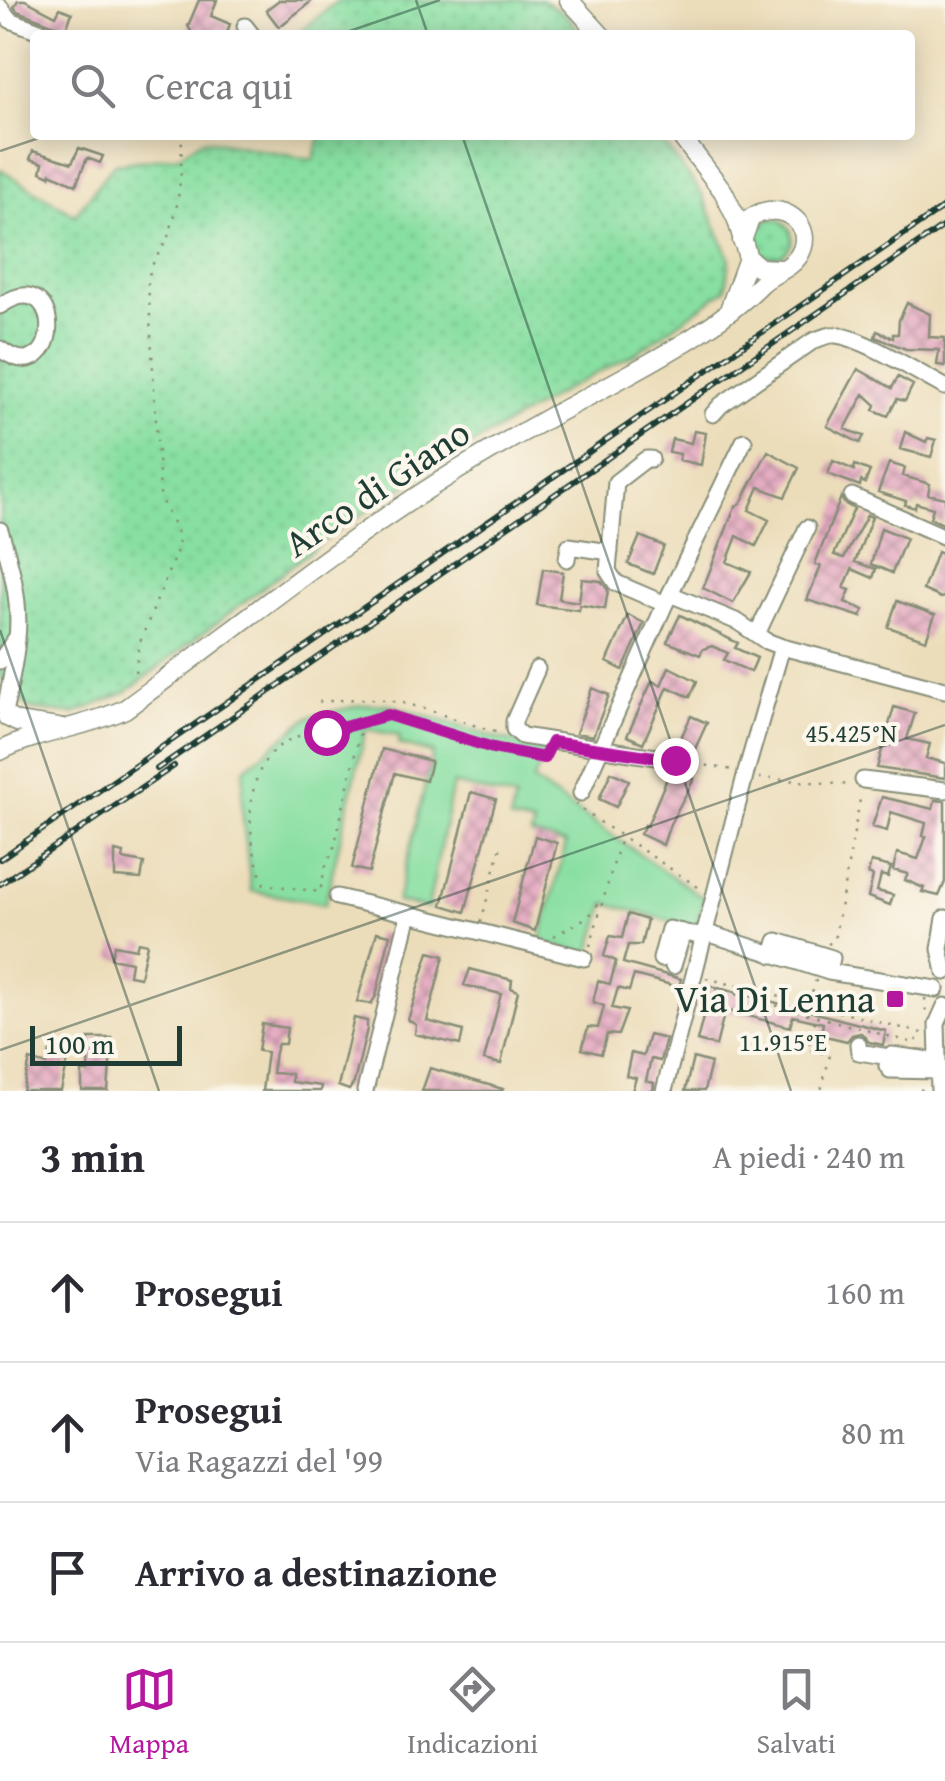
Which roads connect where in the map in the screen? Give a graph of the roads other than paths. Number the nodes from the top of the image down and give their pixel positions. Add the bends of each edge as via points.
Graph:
1 (569, 0) edge
2 (1, 4) edge
3 (37, 30) edge
4 (596, 30) edge
5 (684, 140) edge
6 (723, 191) junction
7 (764, 211) junction
8 (745, 250) junction
9 (781, 269) junction
10 (3, 300) edge
11 (729, 311) junction
12 (4, 356) edge
13 (945, 387) edge
14 (713, 414) dead end
15 (744, 441) dead end
16 (651, 459) dead end
17 (852, 496) dead end
18 (807, 528) dead end
19 (0, 530) edge
20 (945, 538) edge
21 (610, 552) junction
22 (567, 558) dead end
23 (667, 599) junction
24 (19, 630) junction
25 (757, 634) junction
26 (782, 647) junction
27 (0, 661) edge
28 (537, 669) dead end
29 (945, 690) edge
30 (4, 709) edge
31 (69, 729) junction
32 (0, 750) edge
33 (600, 750) junction
34 (675, 760) road end
35 (863, 780) road end
36 (945, 790) edge
37 (580, 793) road end
38 (337, 897) dead end
39 (409, 914) junction
40 (945, 918) edge
41 (703, 935) junction
42 (773, 955) junction
43 (584, 958) road end
44 (667, 962) dead end
45 (823, 974) junction
46 (940, 991) edge
47 (858, 1044) dead end
48 (938, 1066) junction
49 (365, 1091) edge
50 (664, 1091) edge
51 (939, 1091) edge

1 - 4 main road
2 - 3 street via 10,20
5 - 6 main road
6 - 7 main road
6 - 8 main road
7 - 8 main road via 746,226
7 - 9 main road via 784,212 802,232 801,252
8 - 9 main road via 760,268
8 - 11 main road
9 - 11 main road, Arco di Giano
10 - 12 street via 40,304 52,326 40,351
11 - 31 main road, Arco di Giano via 693,339 533,426 363,532 125,709
13 - 14 street via 848,338 828,335
15 - 23 street
16 - 21 street via 618,478
17 - 20 street
18 - 25 street
19 - 24 street via 18,595
21 - 22 street via 569,546
21 - 23 street via 608,571 616,582
23 - 25 street
23 - 33 street
24 - 27 street
24 - 30 street
25 - 26 street
26 - 29 street
26 - 41 street
28 - 33 street via 514,729
30 - 31 main road, Arco di Giano via 29,724
30 - 32 main road
31 - 32 main road, Arco di Giano
33 - 34 street
33 - 37 street
35 - 36 street
38 - 39 street
39 - 43 street
39 - 49 street
40 - 46 street
41 - 42 street
41 - 44 street via 669,928
41 - 50 street
42 - 45 street
42 - 45 street via 776,941 832,958
45 - 46 street
46 - 48 street
47 - 48 street via 859,1052
48 - 51 street

